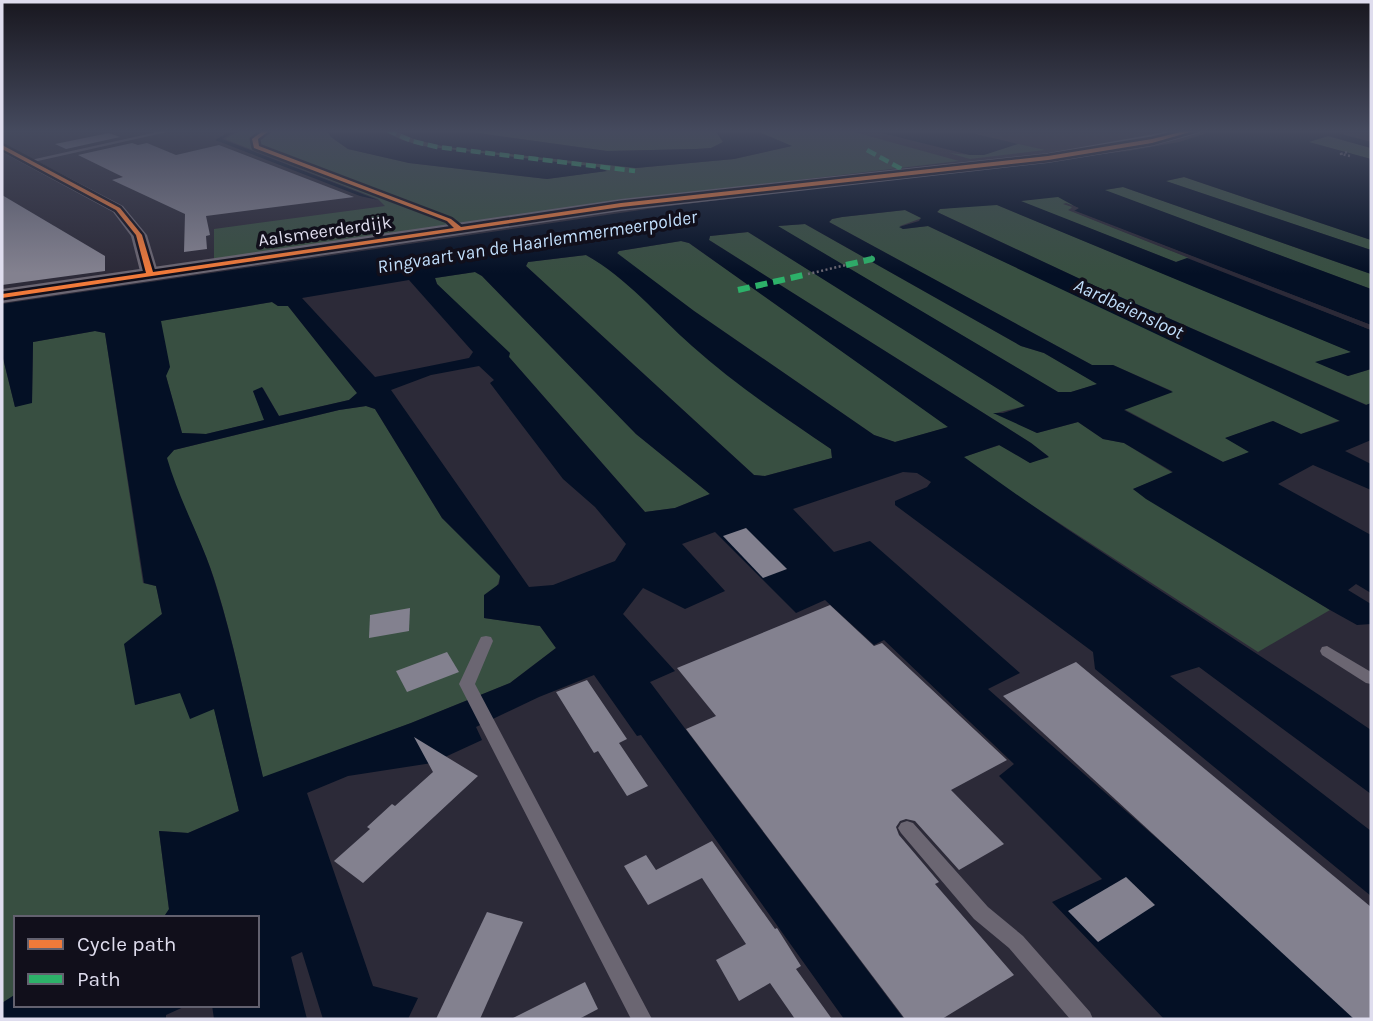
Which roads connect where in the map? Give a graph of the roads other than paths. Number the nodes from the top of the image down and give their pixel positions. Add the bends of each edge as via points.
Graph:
1 (60, 178) edge
2 (870, 178) edge
3 (150, 275) junction
4 (2, 296) edge
5 (486, 641) dead end
6 (1327, 651) dead end
7 (1371, 679) edge
8 (907, 828) dead end
9 (642, 1019) edge
10 (1083, 1019) edge

1 - 3 street via 118,209 139,235
2 - 3 street, Aalsmeerderdijk via 621,205
3 - 4 street, Aalsmeerderdijk
5 - 9 lane via 467,684
6 - 7 lane
8 - 10 lane

